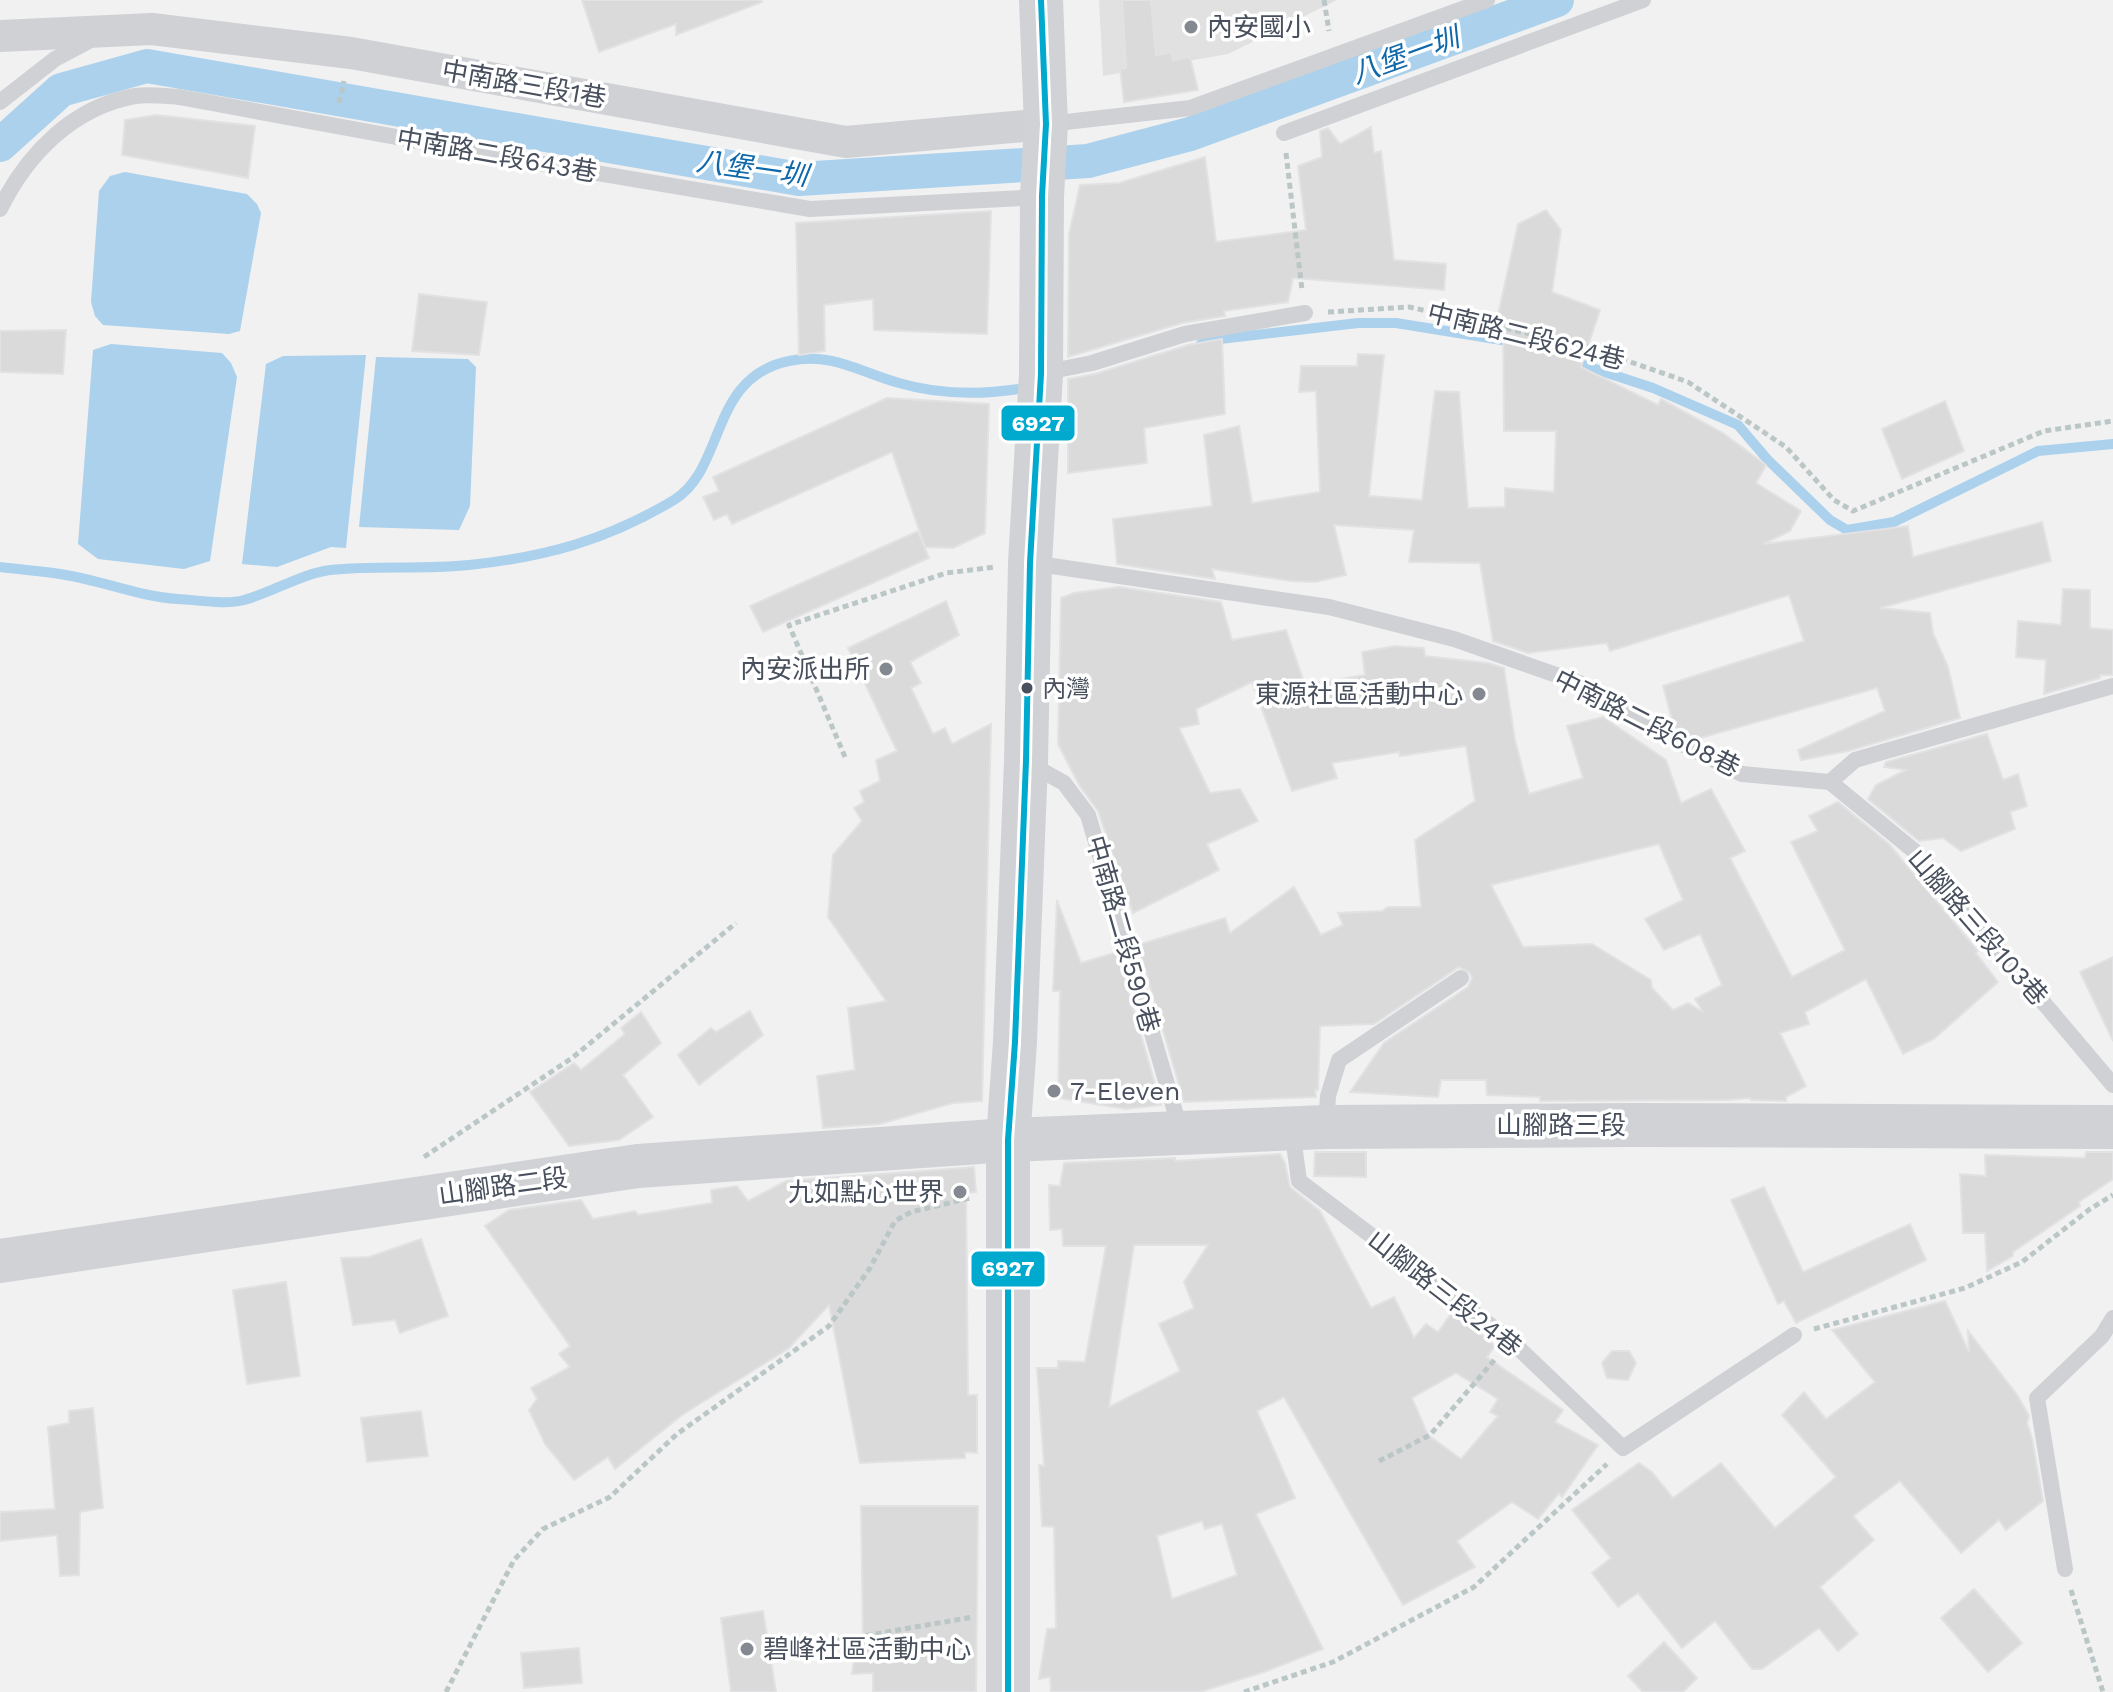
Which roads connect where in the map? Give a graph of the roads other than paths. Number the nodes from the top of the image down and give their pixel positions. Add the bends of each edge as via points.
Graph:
1 (1041, 0) edge
2 (1487, 0) edge
3 (1643, 0) edge
4 (109, 30) junction
5 (0, 36) edge
6 (0, 102) edge
7 (1046, 124) junction
8 (1284, 133) road end
9 (1042, 196) junction
10 (0, 209) edge
11 (1305, 313) road end
12 (1041, 374) junction
13 (1030, 563) junction
14 (2113, 686) edge
15 (1026, 761) junction
16 (1830, 782) junction
17 (1461, 978) dead end
18 (2113, 1085) edge
19 (2113, 1127) edge
20 (1308, 1128) junction
21 (1181, 1133) junction
22 (1008, 1140) junction
23 (0, 1261) edge
24 (2113, 1318) edge
25 (1794, 1335) road end
26 (2065, 1569) road end
27 (1008, 1692) edge

1 - 7 main road
2 - 7 lane via 1190,108
3 - 8 lane
4 - 5 street, 中南路三段1巷
4 - 6 lane via 55,59
4 - 7 street, 中南路三段1巷 via 152,29 351,53 846,142
7 - 9 main road
9 - 10 lane, 中南路二段643巷 via 810,209 179,97 137,96 89,111 50,139 15,178
9 - 12 main road
11 - 12 lane via 1185,334
12 - 13 main road
13 - 15 main road
13 - 16 lane, 中南路二段608巷 via 1329,607 1454,639 1582,684 1742,774
14 - 16 lane via 1855,760
15 - 21 lane, 中南路二段590巷 via 1064,783 1088,815
15 - 22 main road
16 - 18 lane, 山腳路三段103巷 via 1918,854
17 - 20 lane, 山腳路三段24巷 via 1339,1060 1328,1096
19 - 20 main road, 山腳路三段
20 - 21 main road, 山腳路三段
20 - 25 lane, 山腳路三段24巷 via 1299,1181 1511,1341 1623,1448
21 - 22 main road, 山腳路三段
22 - 23 main road, 山腳路二段 via 638,1166
22 - 27 main road
24 - 26 lane via 2102,1336 2037,1398

